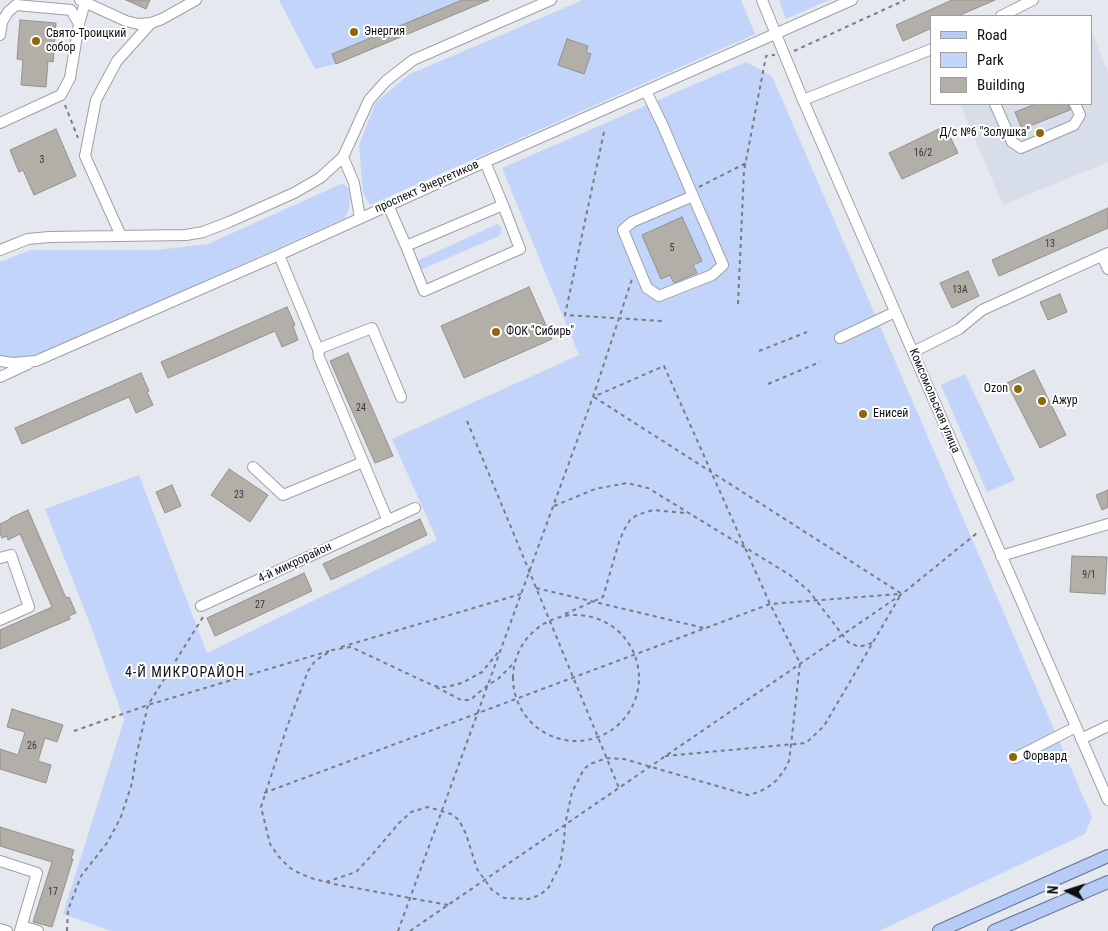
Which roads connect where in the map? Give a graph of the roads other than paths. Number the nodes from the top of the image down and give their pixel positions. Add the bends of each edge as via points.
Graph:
1 (196, 0) edge
2 (551, 0) edge
3 (762, 0) edge
4 (852, 0) edge
5 (1033, 0) edge
6 (82, 1) edge
7 (1003, 15) edge
8 (151, 23) junction
9 (79, 24) junction
10 (776, 34) junction
11 (0, 35) edge
12 (930, 50) edge
13 (646, 91) junction
14 (803, 100) junction
15 (995, 105) edge
16 (1075, 105) edge
17 (0, 123) edge
18 (343, 157) junction
19 (485, 162) junction
20 (695, 192) junction
21 (388, 205) junction
22 (503, 205) junction
23 (360, 218) junction
24 (121, 236) junction
25 (406, 246) junction
26 (0, 250) edge
27 (279, 255) junction
28 (1105, 255) edge
29 (1108, 269) edge
30 (895, 312) junction
31 (840, 338) dead end
32 (318, 349) junction
33 (912, 352) junction
34 (0, 361) edge
35 (36, 361) junction
36 (0, 377) edge
37 (401, 397) dead end
38 (364, 462) junction
39 (253, 467) dead end
40 (415, 508) dead end
41 (388, 521) junction
42 (1108, 524) edge
43 (1001, 556) junction
44 (0, 558) edge
45 (202, 612) road end
46 (0, 620) edge
47 (1108, 726) edge
48 (1076, 727) junction
49 (1081, 739) junction
50 (1014, 758) dead end
51 (1108, 800) edge
52 (1108, 856) edge
53 (0, 861) edge
54 (1108, 882) edge
55 (0, 929) edge
56 (21, 929) edge
57 (7, 931) edge
58 (38, 931) edge
59 (939, 931) edge
60 (994, 931) edge

1 - 8 street
2 - 18 street via 413,60 386,81 369,100
3 - 10 street, Комсомольская улица
4 - 10 street, проспект Энергетиков
5 - 7 street
6 - 8 street via 126,21
6 - 9 street
8 - 24 street via 117,61 96,100 85,156
9 - 11 street via 71,10 16,5 2,22
9 - 17 street via 70,78 61,95
10 - 13 street, проспект Энергетиков
10 - 14 street, Комсомольская улица
12 - 14 street
13 - 19 street, проспект Энергетиков
13 - 20 street
14 - 30 street, Комсомольская улица
15 - 16 street via 1012,142 1020,148 1074,125 1080,115
18 - 23 street via 354,183
18 - 24 street via 320,178 294,193 203,232
19 - 21 street, проспект Энергетиков
19 - 22 street
20 - 20 street via 723,265 712,275 659,296 647,288 623,230 632,222
21 - 23 street, проспект Энергетиков
21 - 25 street
22 - 25 street
22 - 25 street via 520,249 424,292
23 - 27 street, проспект Энергетиков
24 - 26 street via 35,238
27 - 32 street
27 - 35 street, проспект Энергетиков
28 - 29 street
28 - 33 street via 982,310 959,329
30 - 31 street
30 - 33 street, Комсомольская улица
32 - 37 street via 372,328
32 - 38 street
33 - 43 street, Комсомольская улица
34 - 35 street, проспект Энергетиков
35 - 36 street
38 - 39 street via 283,495
38 - 41 street
40 - 41 street, 4-й микрорайон
41 - 45 street, 4-й микрорайон
42 - 43 street
43 - 48 street, Комсомольская улица
44 - 46 street via 11,555 29,607
47 - 49 street
48 - 49 street, Комсомольская улица
48 - 50 street
49 - 51 street, Комсомольская улица
52 - 59 main road
53 - 56 street via 37,872
54 - 60 main road
55 - 57 street
56 - 58 street

